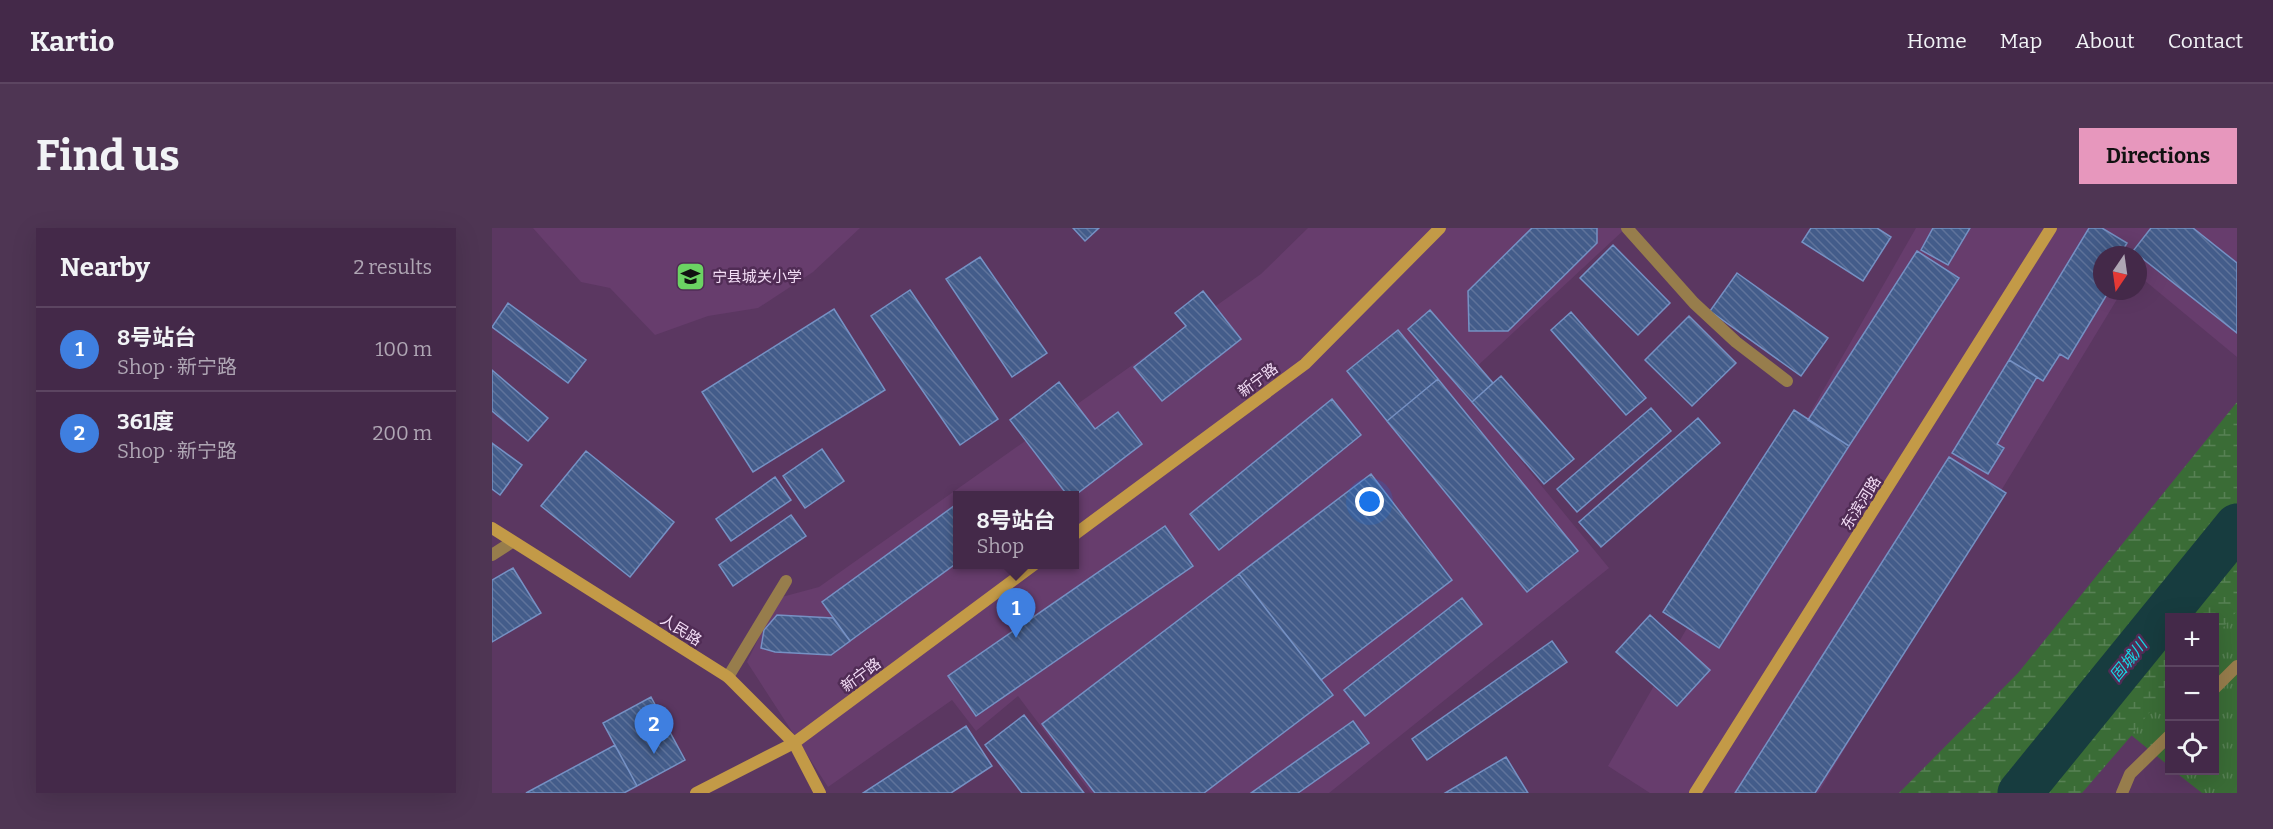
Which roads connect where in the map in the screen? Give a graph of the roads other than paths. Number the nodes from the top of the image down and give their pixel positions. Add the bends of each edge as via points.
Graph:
1 (1440, 228) edge
2 (1627, 228) edge
3 (2051, 228) edge
4 (1787, 381) dead end
5 (492, 528) edge
6 (1079, 531) edge
7 (512, 542) junction
8 (492, 555) edge
9 (1028, 569) edge
10 (786, 581) dead end
11 (2237, 666) edge
12 (728, 677) junction
13 (2219, 684) edge
14 (2165, 739) edge
15 (794, 744) junction
16 (696, 793) edge
17 (820, 793) edge
18 (1695, 793) edge
19 (2122, 793) edge

1 - 6 main road, 新宁路 via 1305,364
2 - 4 street via 1694,303
3 - 18 main road, 东滨河路
5 - 7 main road, 人民路
7 - 8 street
7 - 12 main road, 人民路
9 - 15 main road, 新宁路
10 - 12 street
11 - 13 street
12 - 15 main road, 人民路
14 - 19 street via 2130,774
15 - 16 main road, 新宁路
15 - 17 main road, 人民路

